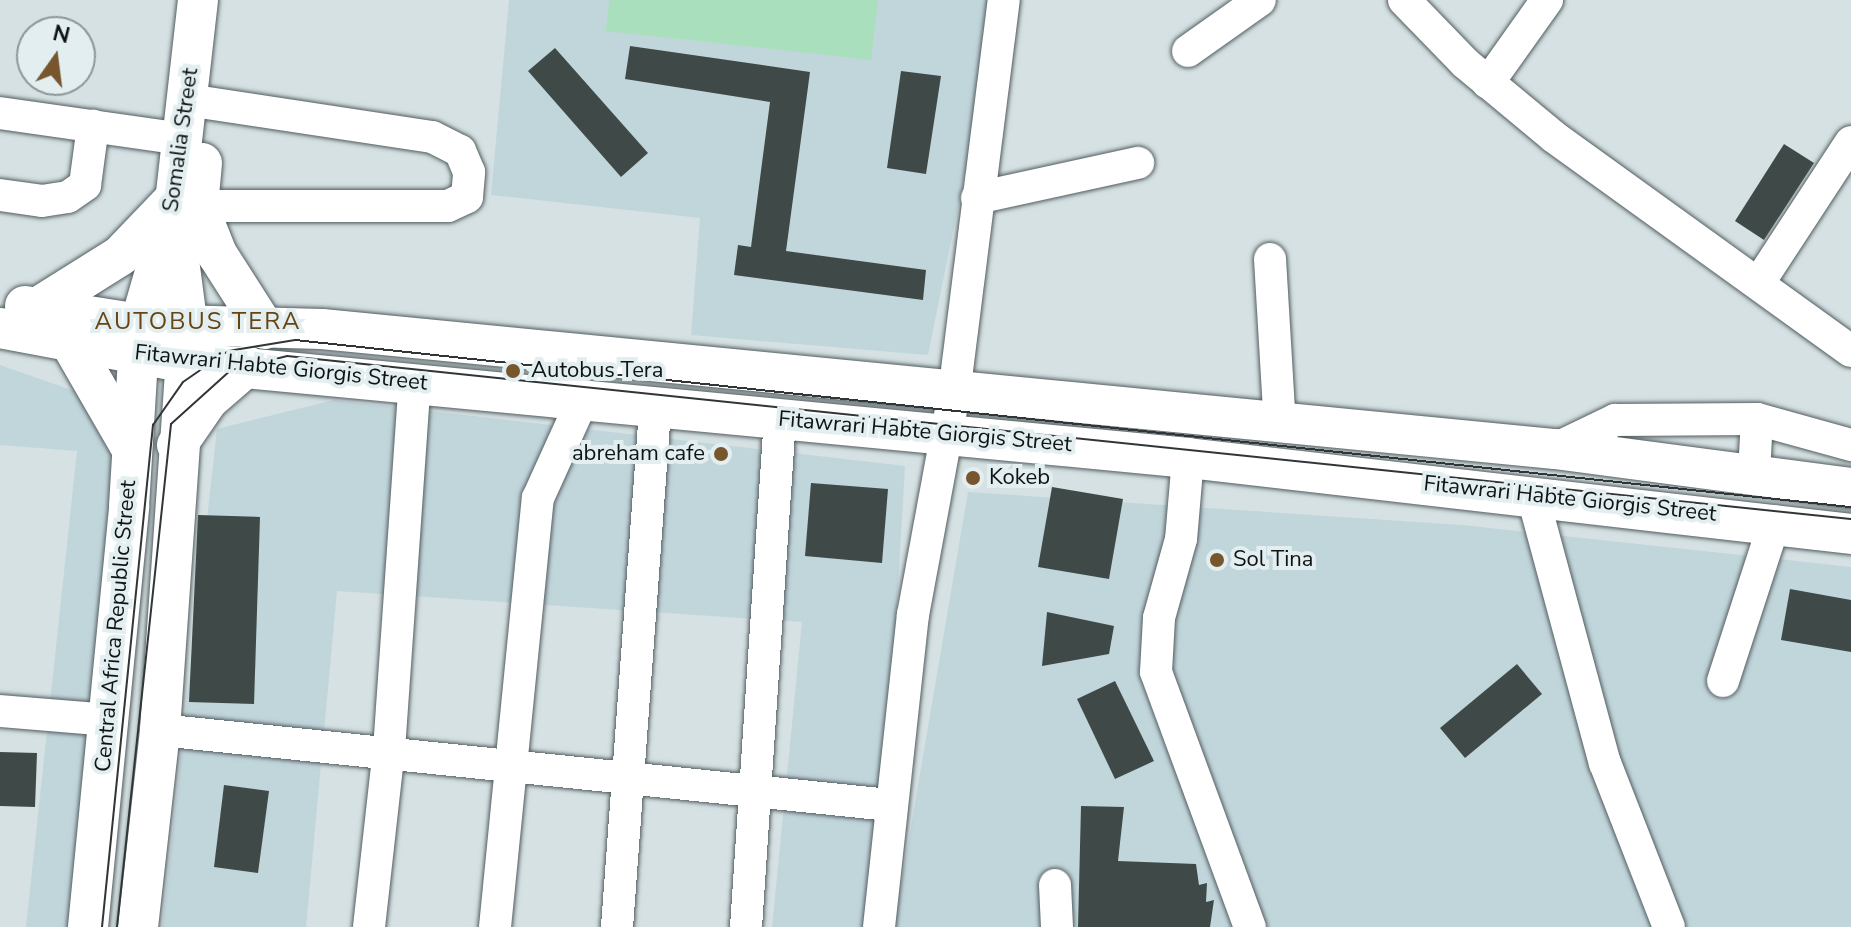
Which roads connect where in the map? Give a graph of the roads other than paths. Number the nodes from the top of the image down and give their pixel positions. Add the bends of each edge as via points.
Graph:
1 (198, 0) edge
2 (216, 0) edge
3 (1004, 0) edge
4 (1260, 0) edge
5 (1404, 0) edge
6 (1547, 0) edge
7 (1188, 51) dead end
8 (1488, 83) junction
9 (207, 103) junction
10 (0, 113) edge
11 (93, 126) junction
12 (183, 139) junction
13 (1851, 142) edge
14 (1138, 163) dead end
15 (0, 195) edge
16 (977, 198) junction
17 (182, 206) junction
18 (1270, 259) dead end
19 (1760, 281) junction
20 (19, 305) edge
21 (0, 328) edge
22 (265, 329) junction
23 (140, 340) junction
24 (70, 342) junction
25 (185, 345) junction
26 (1851, 351) edge
27 (247, 366) junction
28 (415, 381) junction
29 (954, 394) junction
30 (582, 401) junction
31 (655, 411) junction
32 (780, 418) junction
33 (1757, 419) junction
34 (1280, 426) junction
35 (944, 434) junction
36 (177, 445) junction
37 (1851, 445) edge
38 (130, 446) junction
39 (1555, 449) junction
40 (1188, 458) junction
41 (1754, 472) junction
42 (1851, 488) edge
43 (1533, 497) junction
44 (1775, 521) junction
45 (1851, 534) edge
46 (1723, 681) dead end
47 (0, 711) edge
48 (109, 720) junction
49 (160, 730) junction
50 (389, 750) junction
51 (514, 763) junction
52 (632, 774) junction
53 (758, 787) junction
54 (890, 805) junction
55 (1055, 885) dead end
56 (88, 927) edge
57 (138, 927) edge
58 (369, 927) edge
59 (495, 927) edge
60 (617, 927) edge
61 (746, 927) edge
62 (879, 927) edge
63 (1057, 927) edge
64 (1250, 927) edge
65 (1669, 927) edge

1 - 12 main road, Somalia Street
2 - 9 main road
3 - 16 street
4 - 7 street
5 - 8 street
6 - 8 street
8 - 19 street via 1554,137
9 - 17 main road
9 - 17 street via 432,137 460,151 469,172 467,197 448,206
10 - 11 street
11 - 12 street
11 - 15 street via 85,185 68,197 42,201
12 - 17 main road, Somalia Street
13 - 19 street
14 - 16 street
16 - 29 street
17 - 20 main road via 120,256
17 - 22 main road
17 - 23 main road, Somalia Street
17 - 25 main road, Central Africa Republic Street
18 - 34 street
19 - 26 street
20 - 23 main road
21 - 24 main road, Fitawrari Habte Giorgis Street
22 - 25 main road
22 - 29 main road via 322,329
23 - 24 main road, Fitawrari Habte Giorgis Street
23 - 25 main road
23 - 38 main road, Central Africa Republic Street
24 - 38 main road
25 - 27 main road, Fitawrari Habte Giorgis Street
25 - 36 main road, Central Africa Republic Street
27 - 28 main road, Fitawrari Habte Giorgis Street
27 - 36 main road via 208,400
28 - 30 main road, Fitawrari Habte Giorgis Street
28 - 50 street
29 - 34 main road
29 - 35 street
30 - 31 main road, Fitawrari Habte Giorgis Street
30 - 51 street via 538,498
31 - 32 main road, Fitawrari Habte Giorgis Street
31 - 52 street
32 - 35 main road, Fitawrari Habte Giorgis Street
32 - 53 street
33 - 37 street
33 - 39 street via 1615,420
33 - 41 street
34 - 39 main road
35 - 40 main road, Fitawrari Habte Giorgis Street
35 - 54 street via 913,615
36 - 49 main road, Central Africa Republic Street
38 - 48 main road, Central Africa Republic Street
39 - 41 main road
40 - 43 main road, Fitawrari Habte Giorgis Street
40 - 64 street via 1181,539 1159,618 1156,672
41 - 42 main road
43 - 44 main road, Fitawrari Habte Giorgis Street
43 - 65 street via 1605,763
44 - 45 main road, Fitawrari Habte Giorgis Street
44 - 46 street
47 - 48 street
48 - 56 main road, Central Africa Republic Street
49 - 50 street
49 - 57 main road, Central Africa Republic Street
50 - 51 street
50 - 58 street
51 - 52 street
51 - 59 street
52 - 53 street
52 - 60 street
53 - 54 street
53 - 61 street
54 - 62 street
55 - 63 street

